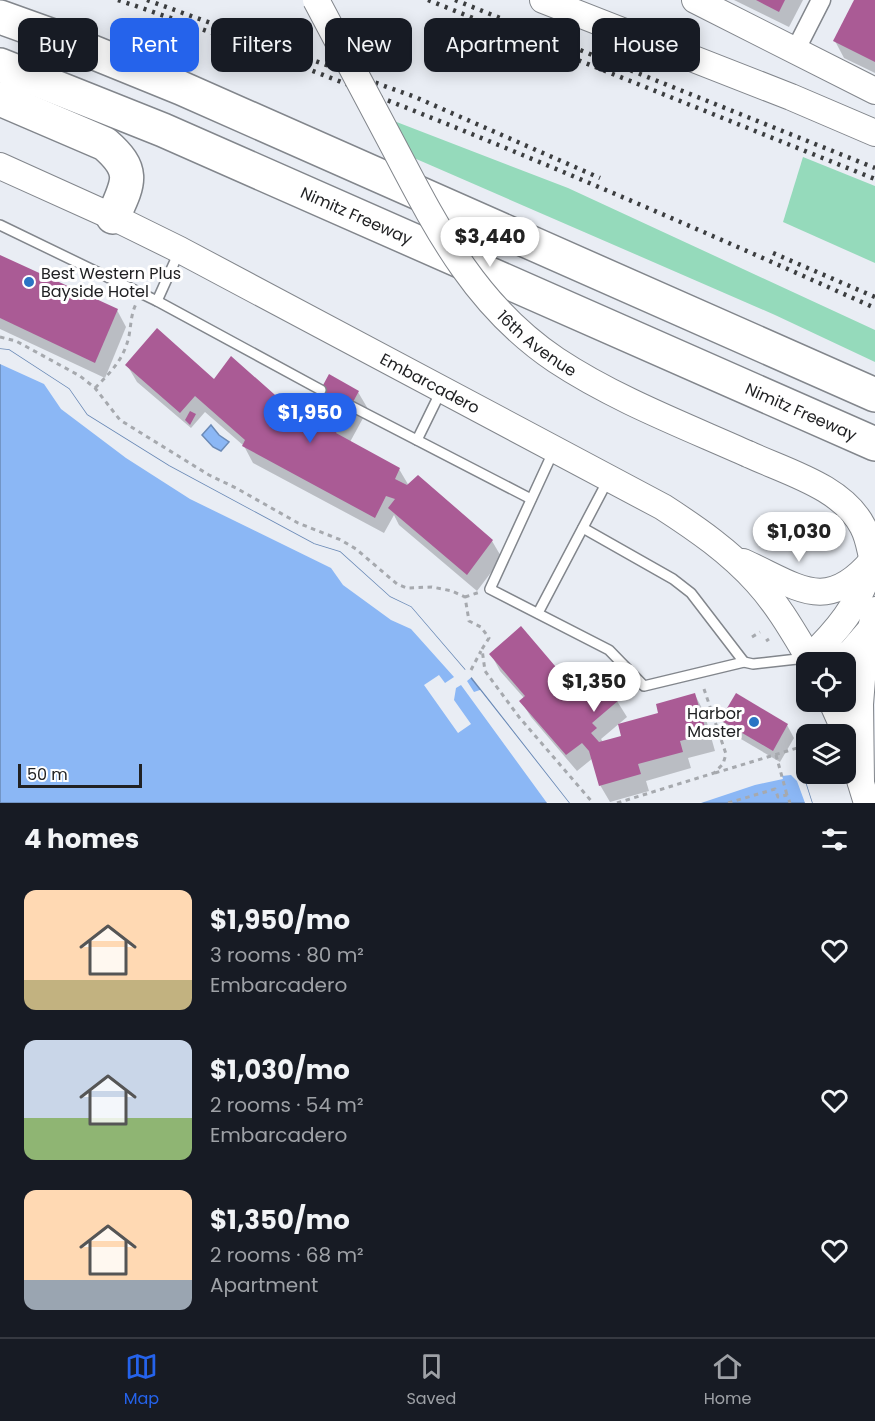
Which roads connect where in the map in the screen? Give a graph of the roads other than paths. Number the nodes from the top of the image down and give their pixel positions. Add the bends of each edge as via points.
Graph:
1 (316, 0) edge
2 (543, 0) edge
3 (695, 0) edge
4 (821, 0) edge
5 (0, 18) edge
6 (795, 51) junction
7 (0, 66) edge
8 (875, 91) edge
9 (0, 99) edge
10 (875, 133) edge
11 (0, 166) edge
12 (113, 217) junction
13 (0, 225) edge
14 (180, 250) junction
15 (157, 302) junction
16 (442, 389) junction
17 (321, 390) dead end
18 (875, 394) edge
19 (351, 406) dead end
20 (417, 440) junction
21 (875, 444) edge
22 (554, 450) junction
23 (609, 478) junction
24 (531, 499) junction
25 (583, 528) junction
26 (729, 555) junction
27 (874, 564) edge
28 (538, 613) junction
29 (874, 618) edge
30 (805, 652) edge
31 (817, 652) edge
32 (851, 652) edge
33 (796, 661) edge
34 (744, 662) junction
35 (836, 712) edge
36 (865, 788) edge

1 - 27 main road, 16th Avenue, bridge via 439,232 472,281 504,316 555,359 596,384 842,500 864,528
2 - 10 main road
3 - 6 main road
4 - 6 street
5 - 18 highway via 181,88
6 - 8 main road
7 - 21 highway, Nimitz Freeway via 163,130
9 - 12 highway via 105,144 118,156 126,166 126,189
11 - 12 main road, Embarcadero
12 - 14 main road, Embarcadero
13 - 15 lane
14 - 15 lane
14 - 16 main road, Embarcadero
15 - 17 lane
16 - 20 lane
16 - 22 main road, Embarcadero
19 - 20 lane
20 - 24 lane
22 - 23 main road, Embarcadero
22 - 24 lane
23 - 25 lane
23 - 26 main road, Embarcadero via 696,528
24 - 28 lane via 490,589
25 - 28 lane
25 - 34 lane via 691,593
26 - 27 main road via 803,589 825,593 843,588
26 - 30 main road, Embarcadero via 758,583
27 - 31 main road via 846,618
28 - 34 lane via 609,650 644,686
29 - 32 main road
29 - 36 main road via 860,704
33 - 34 lane
35 - 36 main road

